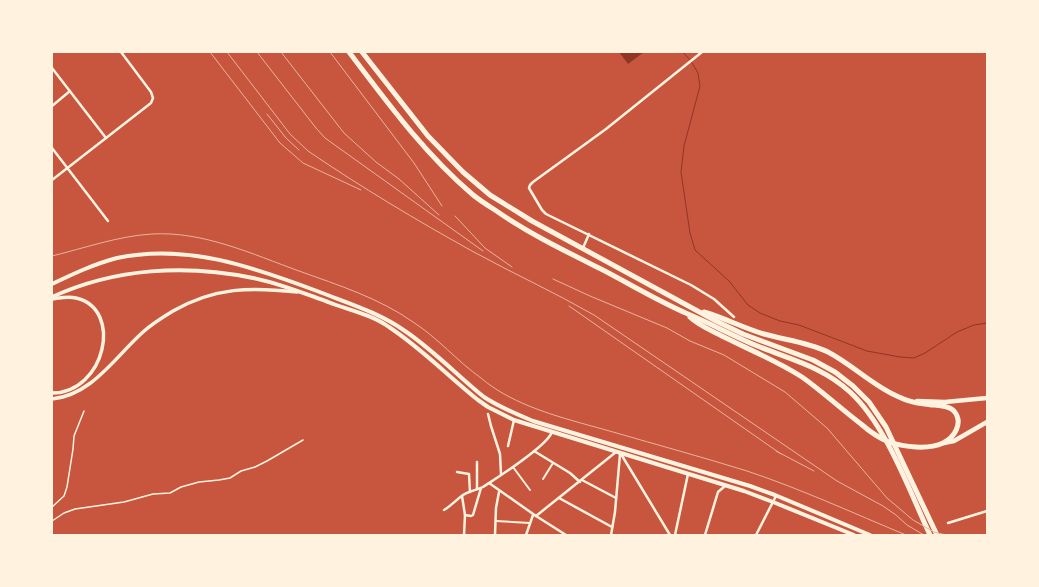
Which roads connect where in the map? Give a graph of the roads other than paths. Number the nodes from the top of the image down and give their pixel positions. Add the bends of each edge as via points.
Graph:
1 (121, 52) edge
2 (349, 52) edge
3 (362, 52) edge
4 (702, 52) edge
5 (52, 68) edge
6 (70, 91) junction
7 (52, 106) edge
8 (106, 138) junction
9 (52, 148) edge
10 (67, 168) junction
11 (52, 180) edge
12 (108, 221) dead end
13 (589, 234) junction
14 (583, 248) junction
15 (52, 284) edge
16 (305, 293) junction
17 (52, 298) edge
18 (694, 308) junction
19 (687, 313) junction
20 (734, 317) dead end
21 (52, 393) edge
22 (987, 398) edge
23 (52, 399) edge
24 (910, 401) junction
25 (84, 411) dead end
26 (488, 414) dead end
27 (514, 420) junction
28 (987, 422) edge
29 (552, 432) junction
30 (303, 440) dead end
31 (942, 443) junction
32 (508, 446) dead end
33 (622, 447) junction
34 (534, 451) junction
35 (618, 453) junction
36 (477, 462) dead end
37 (553, 463) junction
38 (513, 467) junction
39 (458, 472) dead end
40 (688, 473) junction
41 (501, 474) junction
42 (543, 479) dead end
43 (581, 481) junction
44 (489, 483) junction
45 (725, 486) junction
46 (481, 488) junction
47 (477, 490) junction
48 (530, 490) dead end
49 (470, 492) junction
50 (499, 492) junction
51 (462, 496) junction
52 (776, 496) junction
53 (559, 498) junction
54 (616, 498) junction
55 (774, 502) junction
56 (52, 507) edge
57 (444, 510) dead end
58 (987, 511) edge
59 (465, 515) junction
60 (534, 515) junction
61 (52, 521) edge
62 (495, 521) junction
63 (948, 522) dead end
64 (530, 524) junction
65 (612, 527) junction
66 (464, 535) edge
67 (495, 535) edge
68 (526, 535) edge
69 (566, 535) edge
70 (611, 535) edge
71 (670, 535) edge
72 (675, 535) edge
73 (705, 535) edge
74 (756, 535) edge
75 (854, 535) edge
76 (870, 535) edge
77 (930, 535) edge
78 (937, 535) edge

1 - 8 street via 153,98 148,106
2 - 19 highway via 414,136 474,196 521,227
3 - 14 highway via 428,136 463,172 490,195
4 - 13 street via 606,129 530,185 530,191 544,212
5 - 6 street
6 - 7 street
6 - 8 street
8 - 10 street
9 - 10 street
10 - 11 street
10 - 12 street
13 - 14 street
13 - 20 street via 691,285 714,299
14 - 18 highway
15 - 33 main road via 116,258 158,253 221,260 266,272 356,306 392,323 415,338 494,404 538,423
16 - 17 main road via 252,278 211,272 168,270 126,274 86,283
16 - 23 main road via 243,289 191,302 144,330 85,388
16 - 27 main road via 360,312 388,326 418,348 478,400
17 - 21 main road via 76,298 90,305 99,317 103,343 97,365 88,378 74,388
18 - 24 highway via 763,334 815,346 848,364 891,394
18 - 78 highway via 743,334 813,360 847,380 867,399 886,427
19 - 31 highway via 709,329 778,363 802,378 873,434 888,441 919,447
19 - 77 highway via 762,347 817,368 842,384 873,419 890,449
22 - 24 highway via 945,402
24 - 31 highway via 944,406 954,412 958,418 958,426 954,434
25 - 56 lane via 74,436 64,496
26 - 41 street via 500,454
27 - 29 main road
27 - 32 street
28 - 31 highway via 958,439
29 - 34 street via 548,440
29 - 35 main road
30 - 61 lane via 267,461 230,478 199,482 170,493 75,509
33 - 35 street
33 - 52 main road
34 - 37 street
34 - 38 street
35 - 40 main road
35 - 43 street
35 - 54 street
35 - 71 street
36 - 47 street
37 - 42 street
37 - 43 street
38 - 41 street
38 - 48 street
39 - 49 street via 468,474
40 - 45 main road
40 - 72 street
41 - 44 street
43 - 53 street
43 - 54 street
44 - 46 street
44 - 50 street
45 - 55 main road
45 - 73 street via 718,492
46 - 47 street
46 - 59 street via 473,515
47 - 49 street
49 - 51 street
50 - 60 street
50 - 62 street
51 - 57 street
51 - 59 street
52 - 55 street
52 - 76 main road
53 - 60 street
53 - 65 street
54 - 65 street
55 - 74 street
55 - 75 main road
58 - 63 street
59 - 66 street
60 - 64 street
60 - 69 street
62 - 64 street
62 - 67 street
64 - 68 street
65 - 70 street

